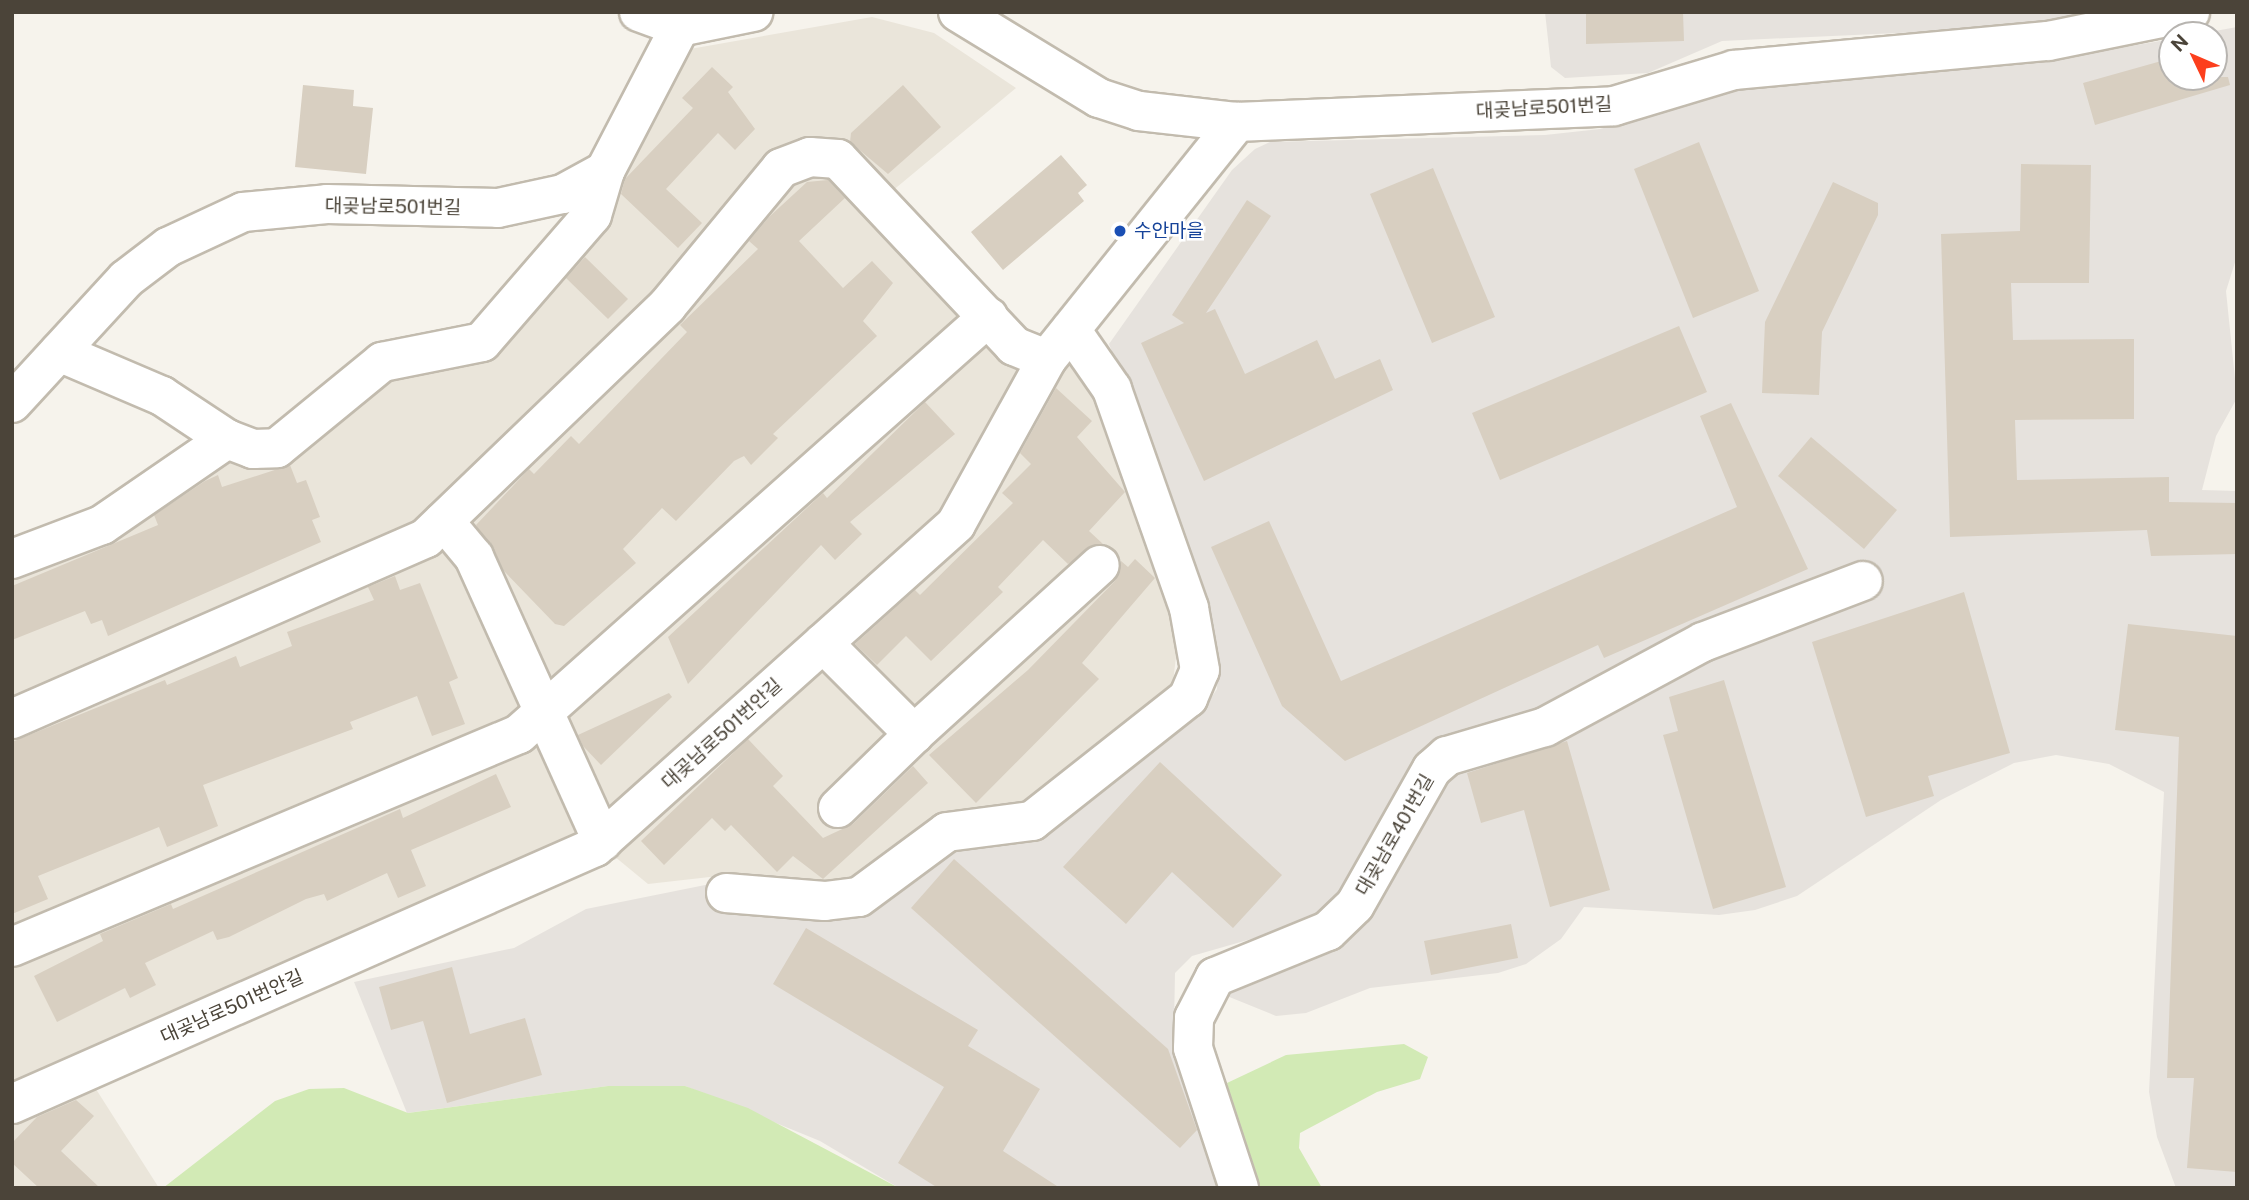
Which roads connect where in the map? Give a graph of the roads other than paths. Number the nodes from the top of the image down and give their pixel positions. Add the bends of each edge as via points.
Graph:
1 (639, 12) edge
2 (752, 12) edge
3 (958, 12) edge
4 (2190, 12) edge
5 (680, 27) junction
6 (1237, 122) junction
7 (605, 170) junction
8 (988, 317) junction
9 (1070, 330) junction
10 (59, 352) junction
11 (1047, 359) junction
12 (12, 403) edge
13 (227, 439) junction
14 (444, 522) junction
15 (12, 559) edge
16 (1100, 565) dead end
17 (1863, 581) dead end
18 (823, 643) junction
19 (548, 709) junction
20 (12, 719) edge
21 (914, 734) junction
22 (838, 808) dead end
23 (602, 841) junction
24 (726, 892) dead end
25 (12, 947) edge
26 (12, 1104) edge
27 (1239, 1188) edge

1 - 5 lane
2 - 5 lane
3 - 6 lane, 대곶남로501번길 via 1099,98 1139,111
4 - 6 lane, 대곶남로501번길 via 2048,41 1734,70 1614,106
5 - 7 lane
6 - 9 lane, 대곶남로501번안길
7 - 10 lane, 대곶남로501번길 via 563,194 498,208 327,204 243,212 202,227 147,262 89,313
7 - 13 lane via 592,215 498,331 464,348 414,351 382,362 277,448 253,449
8 - 11 lane via 1014,346
8 - 14 lane via 838,159 790,164 667,306
8 - 19 lane
9 - 11 lane, 대곶남로501번안길
9 - 24 lane via 1112,389 1189,608 1200,670 1188,698 1032,821 947,832 859,897 825,901
10 - 12 lane, 대곶남로501번길
10 - 13 lane via 162,396
11 - 18 lane, 대곶남로501번안길 via 956,524
13 - 15 lane via 102,525
14 - 19 lane via 474,557
14 - 20 lane via 426,538 296,599
16 - 21 lane
17 - 27 lane, 대곶남로401번길 via 1703,642 1545,727 1447,756 1432,769 1355,905 1328,931 1215,977 1194,1018 1193,1048
18 - 21 lane
18 - 23 lane, 대곶남로501번안길
19 - 23 lane
19 - 25 lane via 519,734
21 - 22 lane
23 - 26 lane, 대곶남로501번안길

